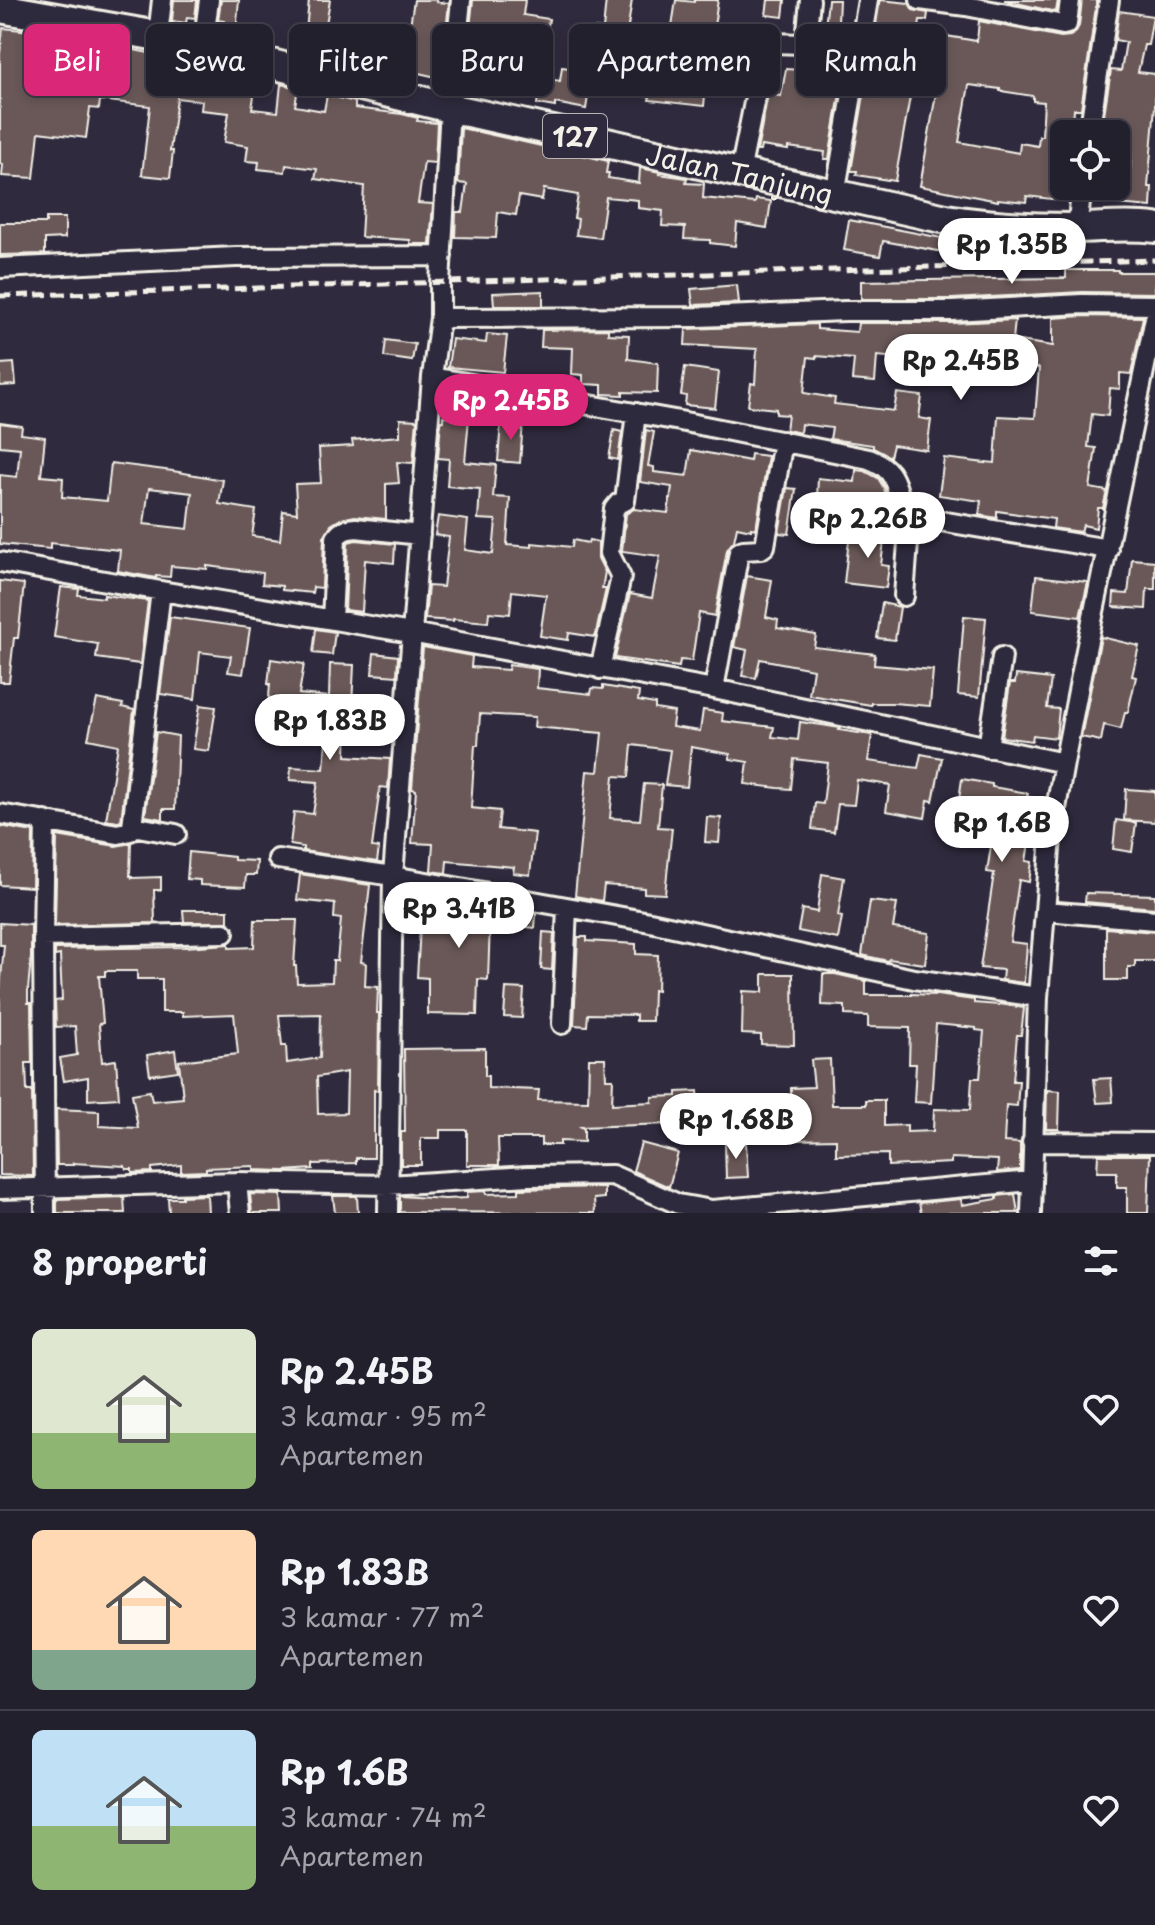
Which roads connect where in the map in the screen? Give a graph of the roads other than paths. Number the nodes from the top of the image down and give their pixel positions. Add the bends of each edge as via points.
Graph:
1 (162, 0) edge
2 (209, 0) edge
3 (461, 0) edge
4 (810, 0) edge
5 (868, 0) edge
6 (920, 0) edge
7 (1070, 0) edge
8 (1109, 0) edge
9 (0, 8) edge
10 (159, 24) edge
11 (206, 24) edge
12 (146, 34) edge
13 (273, 64) edge
14 (450, 108) junction
15 (1091, 120) edge
16 (740, 173) junction
17 (835, 195) junction
18 (1080, 200) edge
19 (1148, 223) edge
20 (1077, 228) junction
21 (442, 256) junction
22 (0, 268) edge
23 (1155, 305) edge
24 (440, 318) junction
25 (1155, 318) edge
26 (432, 377) junction
27 (636, 413) junction
28 (783, 441) junction
29 (910, 516) junction
30 (420, 535) junction
31 (1108, 549) junction
32 (0, 562) edge
33 (161, 591) junction
34 (904, 596) dead end
35 (332, 620) junction
36 (411, 633) junction
37 (1002, 657) dead end
38 (600, 669) junction
39 (714, 689) junction
40 (988, 748) junction
41 (1064, 763) junction
42 (0, 814) edge
43 (45, 821) junction
44 (132, 826) junction
45 (176, 834) dead end
46 (278, 859) dead end
47 (393, 876) junction
48 (567, 907) junction
49 (1045, 911) junction
50 (1155, 920) edge
51 (224, 933) dead end
52 (43, 937) junction
53 (1038, 997) junction
54 (562, 1024) dead end
55 (1042, 1142) junction
56 (1155, 1143) edge
57 (1031, 1181) junction
58 (237, 1182) junction
59 (389, 1185) junction
60 (46, 1188) junction
61 (0, 1189) edge
62 (45, 1213) edge
63 (240, 1213) edge
64 (388, 1213) edge
65 (1031, 1213) edge

1 - 10 street
2 - 11 street
3 - 14 street
4 - 16 street via 806,41 765,47
5 - 17 street
6 - 7 street via 1063,25
8 - 15 street
9 - 12 main road, Jalan Tanjung / 127
13 - 14 main road, Jalan Tanjung / 127
14 - 16 main road, Jalan Tanjung / 127
14 - 21 street
16 - 17 main road, Jalan Tanjung / 127
17 - 20 main road, Jalan Tanjung / 127 via 985,225
18 - 20 street
19 - 20 main road, Jalan Tanjung / 127
21 - 22 street via 236,257
21 - 24 street
23 - 24 street
24 - 26 street
25 - 31 street
26 - 27 street
26 - 30 street
27 - 28 street
27 - 38 street via 625,501 614,509 609,553 621,577
28 - 29 street via 884,464
28 - 39 street via 765,546 739,552
29 - 31 street
29 - 34 street
30 - 35 street via 356,528 339,533
30 - 36 street
31 - 41 street
32 - 33 street
33 - 35 street
33 - 44 street
35 - 36 street
36 - 38 street
36 - 47 street
37 - 40 street
38 - 39 street
39 - 40 street
40 - 41 street
41 - 49 street
42 - 43 street
43 - 44 street via 118,834
43 - 52 street
44 - 45 street
46 - 47 street
47 - 48 street
47 - 59 street
48 - 53 street via 914,979
48 - 54 street
49 - 50 street
49 - 53 street
51 - 52 street
52 - 60 street
53 - 55 street
55 - 56 street
55 - 57 street
57 - 59 street via 712,1210 678,1204 612,1175
57 - 65 street
58 - 59 street
58 - 60 street
58 - 63 street
59 - 64 street
60 - 61 street
60 - 62 street

